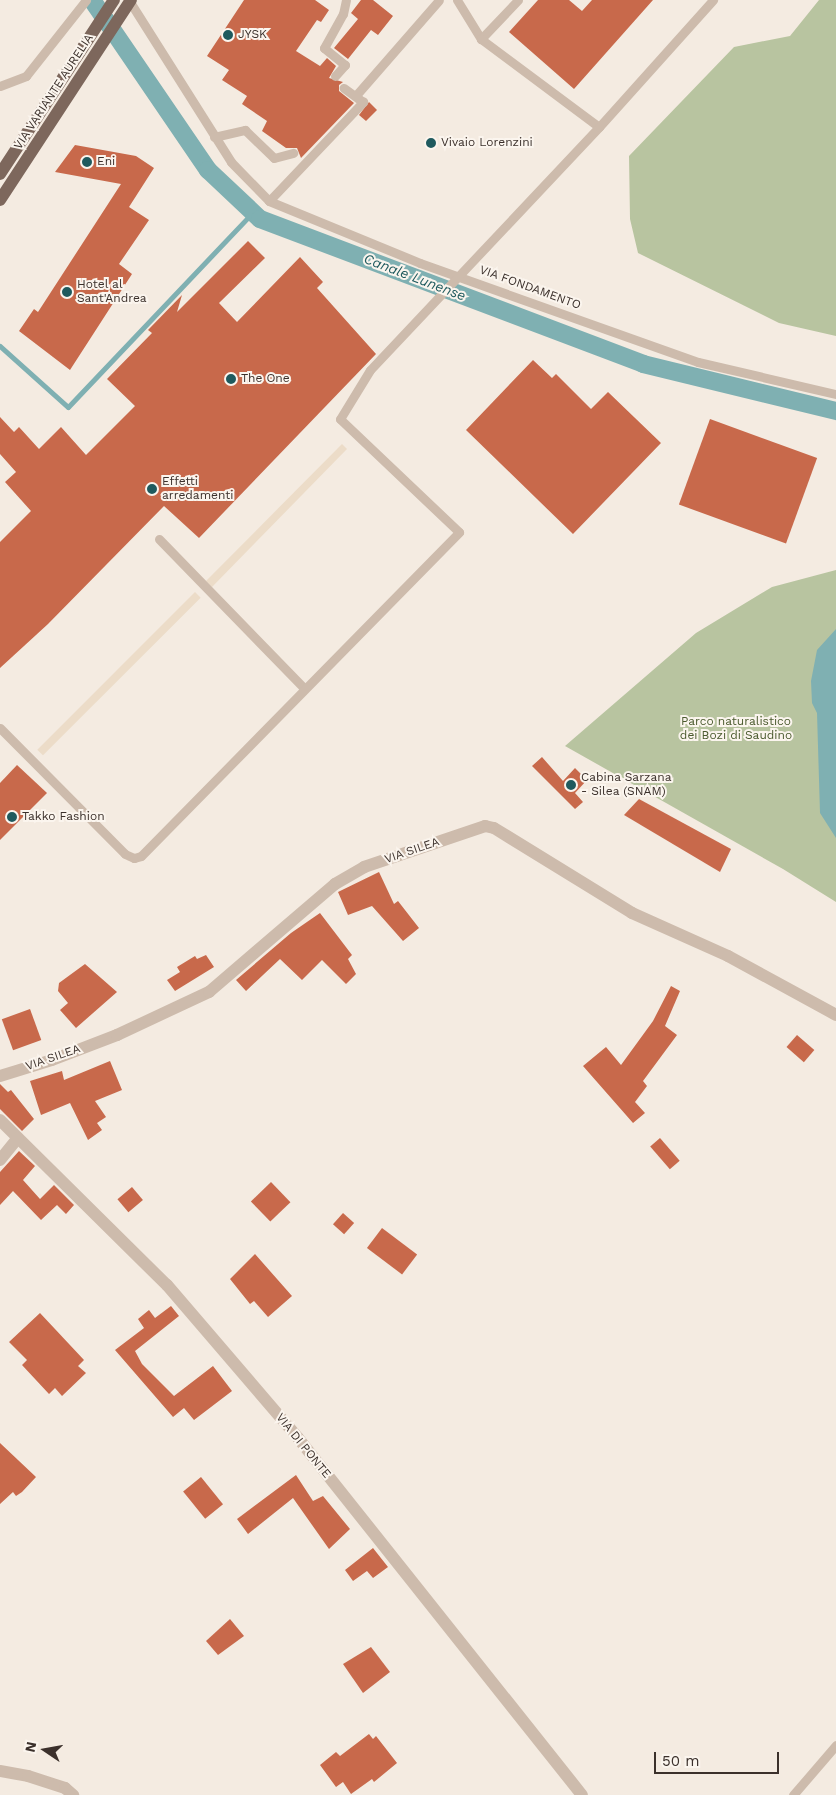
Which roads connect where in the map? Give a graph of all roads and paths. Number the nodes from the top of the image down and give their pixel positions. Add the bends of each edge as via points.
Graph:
1 (86, 0) edge
2 (114, 0) edge
3 (346, 0) edge
4 (439, 0) edge
5 (457, 0) edge
6 (518, 0) edge
7 (713, 0) edge
8 (129, 3) edge
9 (481, 39) junction
10 (335, 76) dead end
11 (0, 86) edge
12 (344, 88) dead end
13 (358, 93) dead end
14 (600, 127) junction
15 (214, 137) junction
16 (293, 153) dead end
17 (0, 174) edge
18 (0, 200) edge
19 (269, 201) junction
20 (459, 276) junction
21 (836, 394) edge
22 (160, 539) dead end
23 (304, 688) junction
24 (0, 728) edge
25 (836, 1015) edge
26 (0, 1076) edge
27 (0, 1120) edge
28 (18, 1138) junction
29 (0, 1160) edge
30 (836, 1745) edge
31 (0, 1771) edge
32 (73, 1795) edge
33 (582, 1795) edge
34 (792, 1795) edge

1 - 11 lane via 26,76
2 - 17 main road, VIA VARIANTE AURELIA
3 - 10 lane via 343,14 324,48 345,65
4 - 13 lane
5 - 9 lane
6 - 9 lane
7 - 14 lane, VIA FONDAMENTO
8 - 15 lane
8 - 18 main road, VIA VARIANTE AURELIA
9 - 14 lane
12 - 19 lane via 363,102
14 - 20 lane, VIA FONDAMENTO
15 - 16 lane via 245,130 274,158
15 - 19 lane via 249,184
19 - 20 lane
20 - 21 lane, VIA FONDAMENTO via 698,362
20 - 23 lane via 370,370 340,418 459,532
22 - 23 lane
23 - 24 lane via 141,856 134,858 125,854
25 - 26 street, VIA SILEA via 728,956 625,908 494,828 485,826 364,867 335,884 209,992 117,1035
27 - 28 street, VIA DI PONTE
28 - 29 street
28 - 33 street, VIA DI PONTE via 173,1292 298,1438
30 - 34 lane
31 - 32 street via 65,1788

